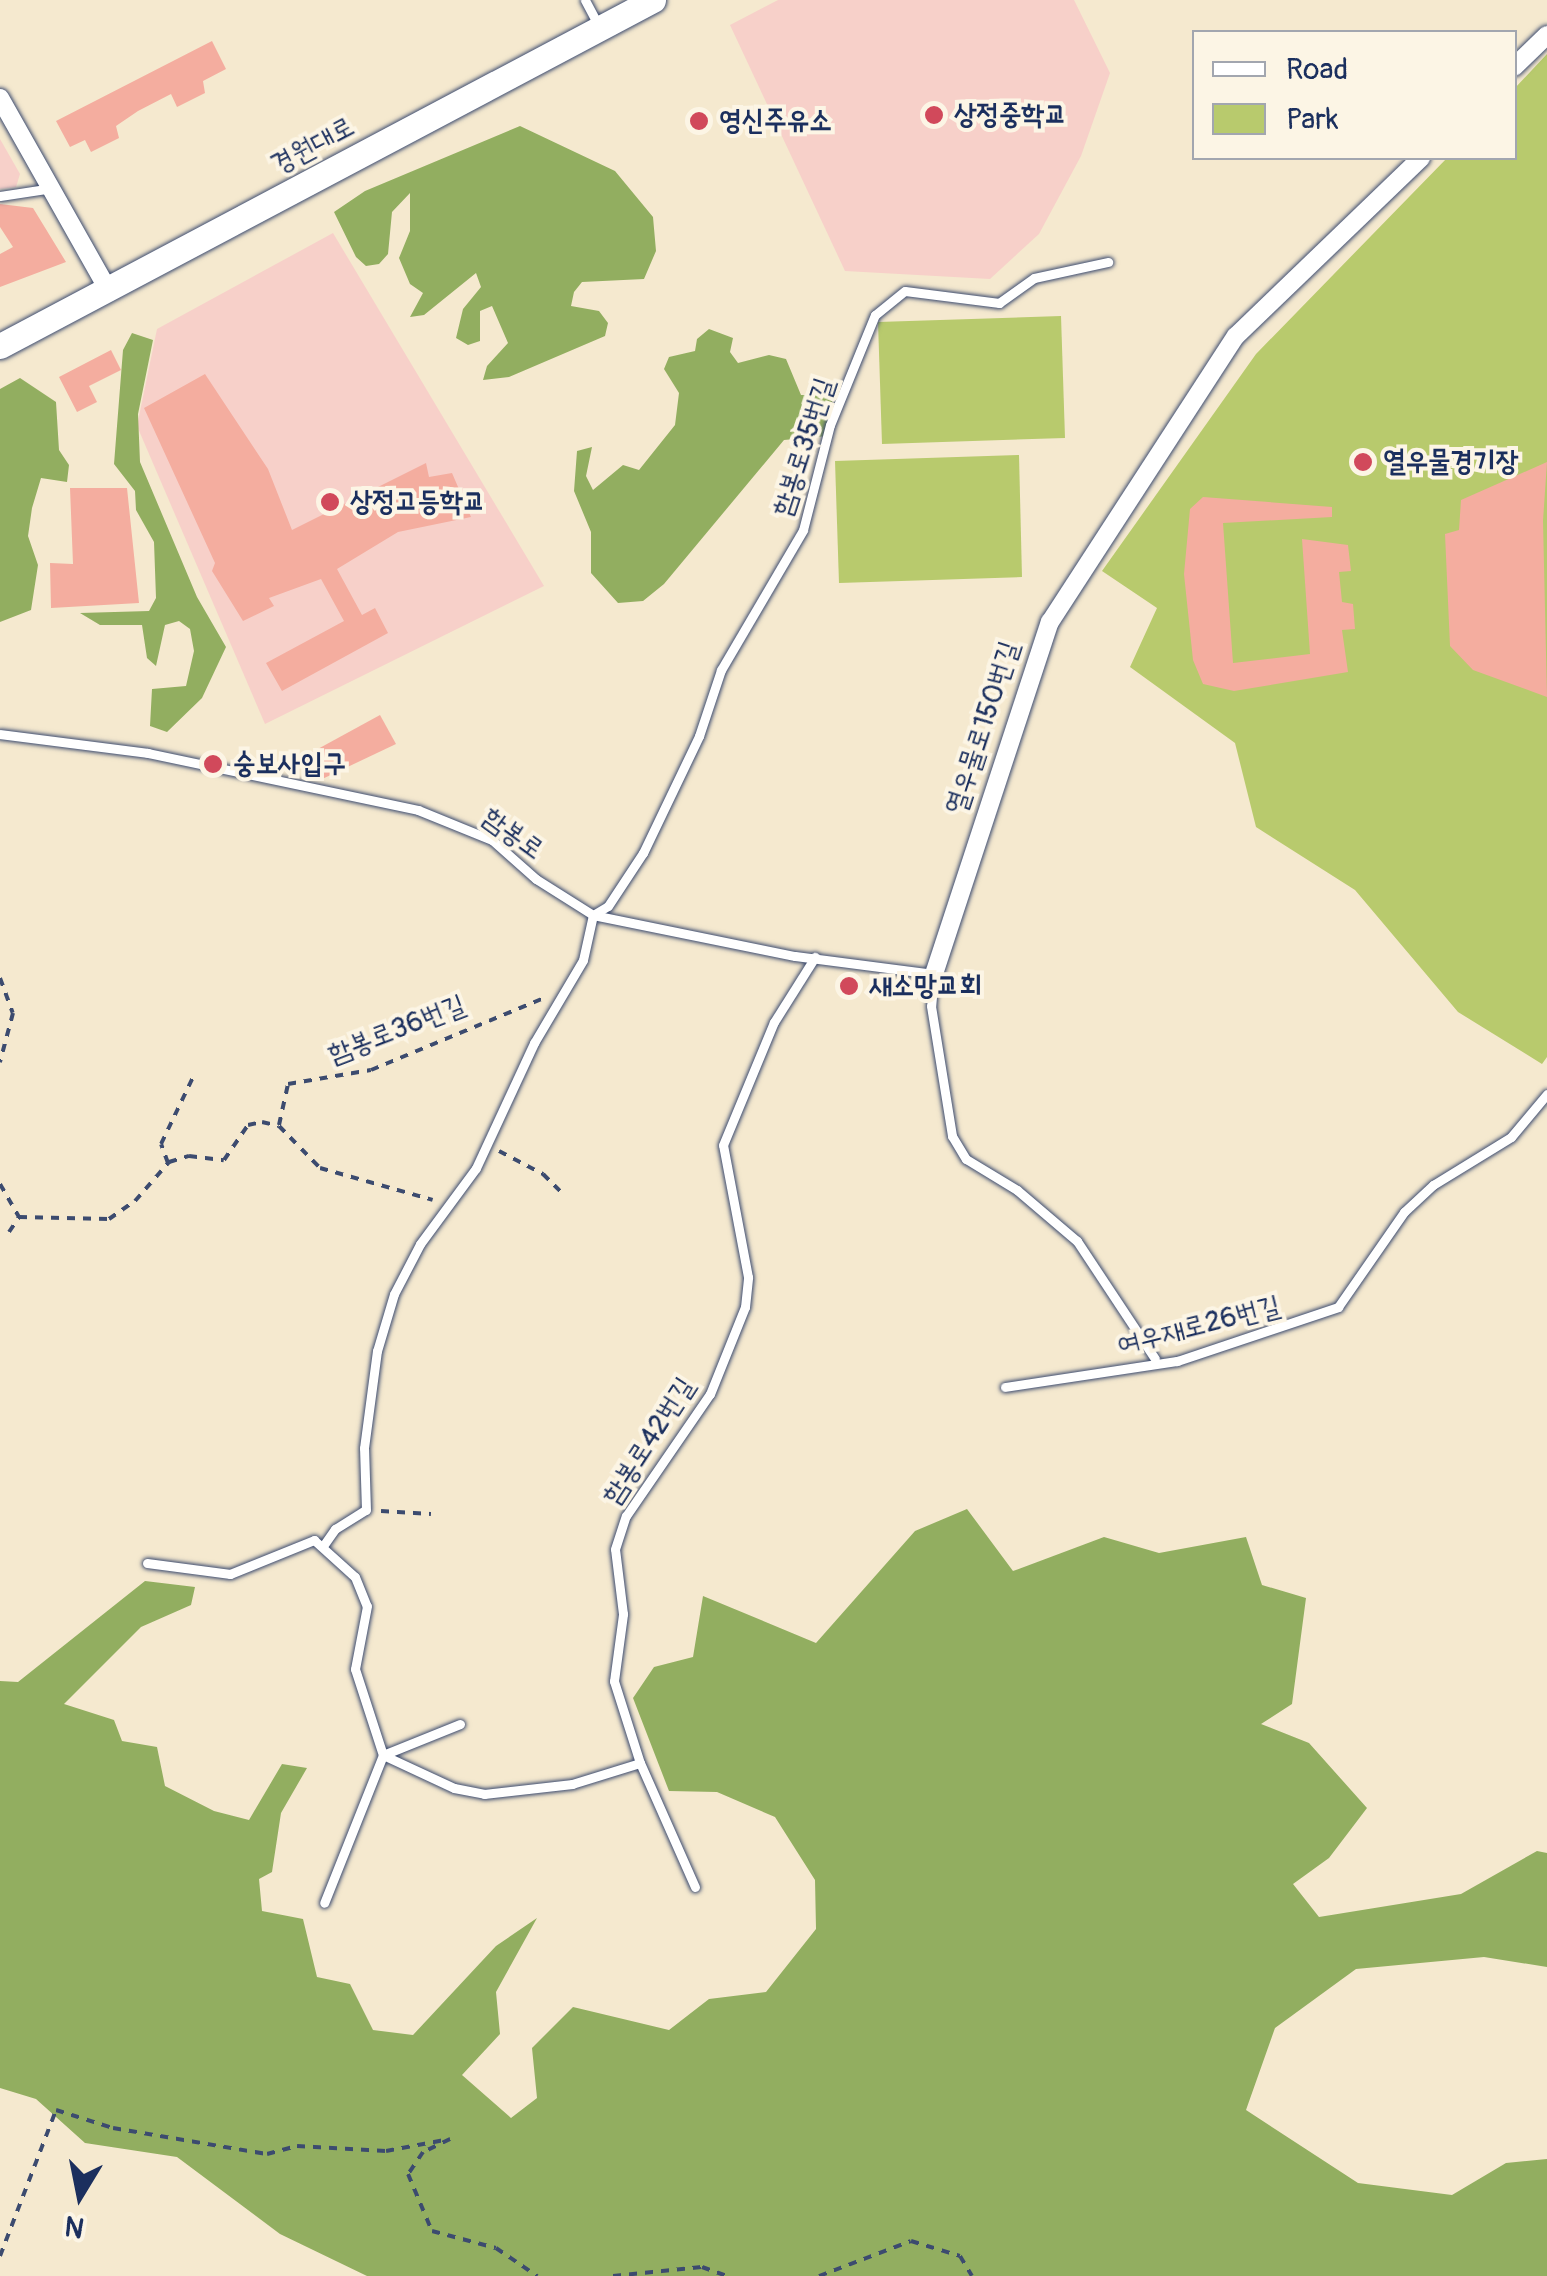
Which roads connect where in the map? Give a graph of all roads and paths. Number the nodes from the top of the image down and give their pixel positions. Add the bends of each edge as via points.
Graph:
1 (585, 0) edge
2 (654, 0) edge
3 (601, 29) junction
4 (1547, 35) edge
5 (1517, 64) edge
6 (0, 98) edge
7 (1420, 160) edge
8 (52, 188) junction
9 (0, 196) edge
10 (1108, 262) dead end
11 (107, 288) junction
12 (0, 346) edge
13 (0, 734) edge
14 (593, 915) junction
15 (815, 957) junction
16 (934, 974) junction
17 (0, 978) edge
18 (560, 998) junction
19 (0, 1062) edge
20 (195, 1073) dead end
21 (1547, 1094) edge
22 (279, 1126) junction
23 (488, 1144) junction
24 (168, 1163) junction
25 (0, 1184) edge
26 (561, 1192) dead end
27 (452, 1204) junction
28 (19, 1217) junction
29 (10, 1232) dead end
30 (1154, 1359) junction
31 (1005, 1387) dead end
32 (366, 1510) junction
33 (431, 1514) dead end
34 (323, 1546) junction
35 (147, 1563) dead end
36 (460, 1724) dead end
37 (383, 1755) junction
38 (640, 1763) junction
39 (695, 1887) dead end
40 (324, 1902) dead end
41 (0, 2256) edge
42 (537, 2276) edge
43 (613, 2276) edge
44 (727, 2276) edge
45 (819, 2276) edge
46 (972, 2276) edge

1 - 3 lane
2 - 3 main road, 경원대로
3 - 11 main road, 경원대로
4 - 5 street
6 - 8 street
7 - 16 street, 열우물로150번길 via 1236,336 1050,622
8 - 9 lane
8 - 11 street
10 - 14 lane, 함봉로35번길 via 1034,278 999,303 905,291 882,303 830,424 803,530 721,670 699,736 643,853 608,906
11 - 12 main road, 경원대로
13 - 14 lane, 함봉로 via 148,754 418,810 492,840 536,879
14 - 15 lane, 함봉로
14 - 18 lane via 583,960
15 - 16 lane, 함봉로
15 - 38 lane, 함봉로42번길 via 774,1022 723,1145 748,1278 744,1307 710,1394 618,1534 623,1614 612,1665
16 - 30 lane, 열우물로150번길 via 931,1006 952,1136 966,1159 1017,1190 1077,1241
17 - 19 path via 13,1013
18 - 22 path, 함봉로36번길 via 522,1004 371,1070 288,1084
18 - 23 lane
20 - 24 path via 161,1144
21 - 30 lane, 여우재로26번길 via 1511,1137 1433,1185 1404,1212 1338,1307 1208,1352
22 - 24 path via 248,1124 224,1160 189,1156
22 - 27 path via 320,1168
23 - 26 path via 543,1174
23 - 27 lane
24 - 28 path via 109,1219
25 - 28 path
27 - 32 lane via 394,1294 377,1350 364,1448
28 - 29 path
30 - 31 lane, 여우재로26번길
32 - 33 path
32 - 34 lane via 335,1529
34 - 35 lane via 296,1542 230,1574
34 - 37 lane via 355,1578 368,1606 356,1669
36 - 37 lane
37 - 38 lane via 454,1788 484,1794 572,1784
37 - 40 lane
38 - 39 lane, 함봉로42번길
41 - 42 path via 56,2110 113,2128 267,2154 297,2146 386,2151 450,2139 423,2152 408,2174 432,2231 496,2248
43 - 44 path via 702,2267
45 - 46 path via 910,2241 960,2256

